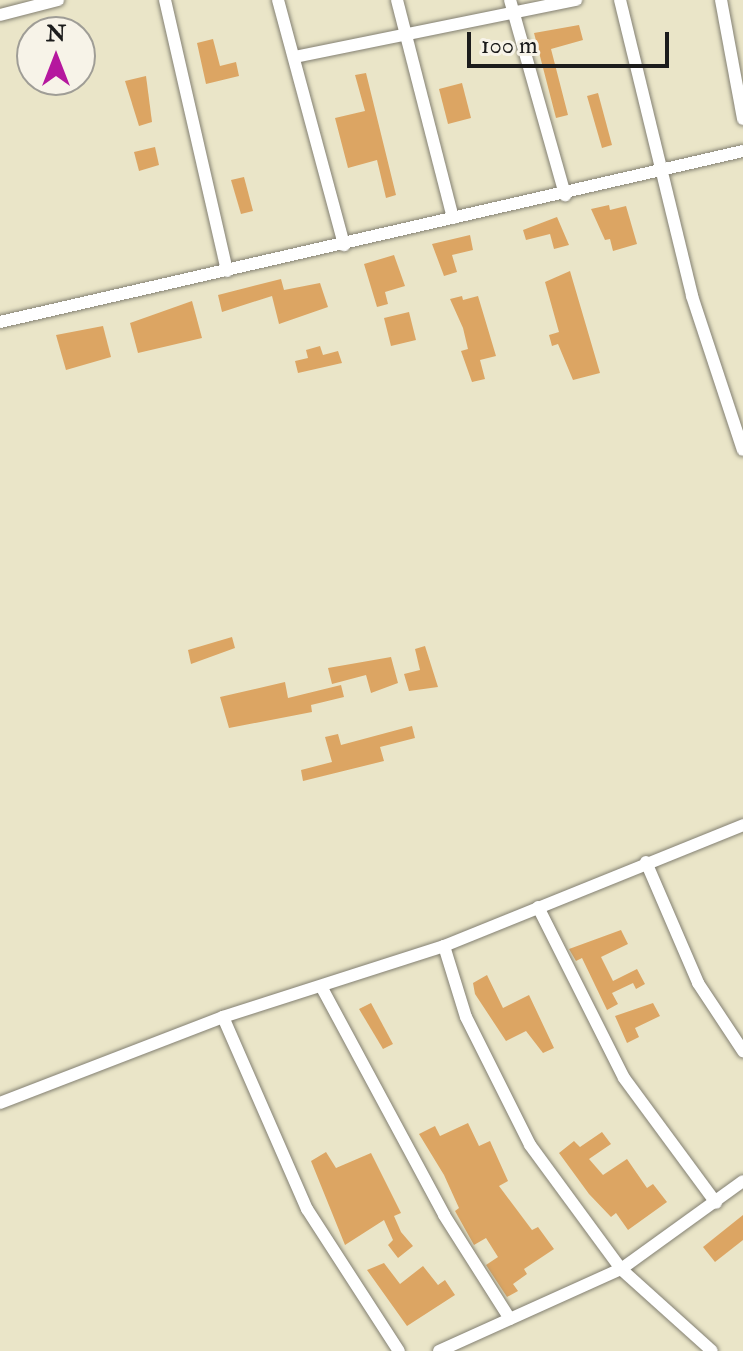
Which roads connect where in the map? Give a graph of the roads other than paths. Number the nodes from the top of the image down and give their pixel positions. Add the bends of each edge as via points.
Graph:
1 (58, 0) edge
2 (165, 0) edge
3 (278, 0) edge
4 (397, 0) edge
5 (576, 0) edge
6 (620, 0) edge
7 (721, 0) edge
8 (512, 6) edge
9 (0, 15) edge
10 (405, 31) junction
11 (295, 57) junction
12 (743, 119) edge
13 (743, 151) edge
14 (659, 170) junction
15 (565, 195) junction
16 (453, 218) junction
17 (344, 245) junction
18 (227, 271) junction
19 (0, 322) edge
20 (743, 450) edge
21 (743, 825) edge
22 (646, 862) junction
23 (538, 907) junction
24 (444, 946) junction
25 (322, 988) junction
26 (223, 1017) junction
27 (743, 1051) edge
28 (0, 1103) edge
29 (743, 1181) edge
30 (716, 1203) junction
31 (621, 1269) junction
32 (510, 1319) junction
33 (399, 1351) edge
34 (439, 1351) edge
35 (712, 1351) edge

1 - 9 street
2 - 18 street
3 - 11 street
4 - 10 street
5 - 8 street
6 - 14 street
7 - 12 street
8 - 10 street
8 - 15 street
10 - 11 street
10 - 16 street
11 - 17 street
13 - 14 street
14 - 15 street
14 - 20 street via 692,296
15 - 16 street
16 - 17 street
17 - 18 street
18 - 19 street
21 - 22 street
22 - 23 street
22 - 27 street via 698,983
23 - 24 street
23 - 30 street via 624,1078
24 - 25 street
24 - 31 street via 466,1017 502,1094 530,1145
25 - 26 street
25 - 32 street via 349,1029 437,1202
26 - 28 street
26 - 33 street via 307,1209
29 - 30 street
30 - 31 street
31 - 32 street
31 - 35 street
32 - 34 street

